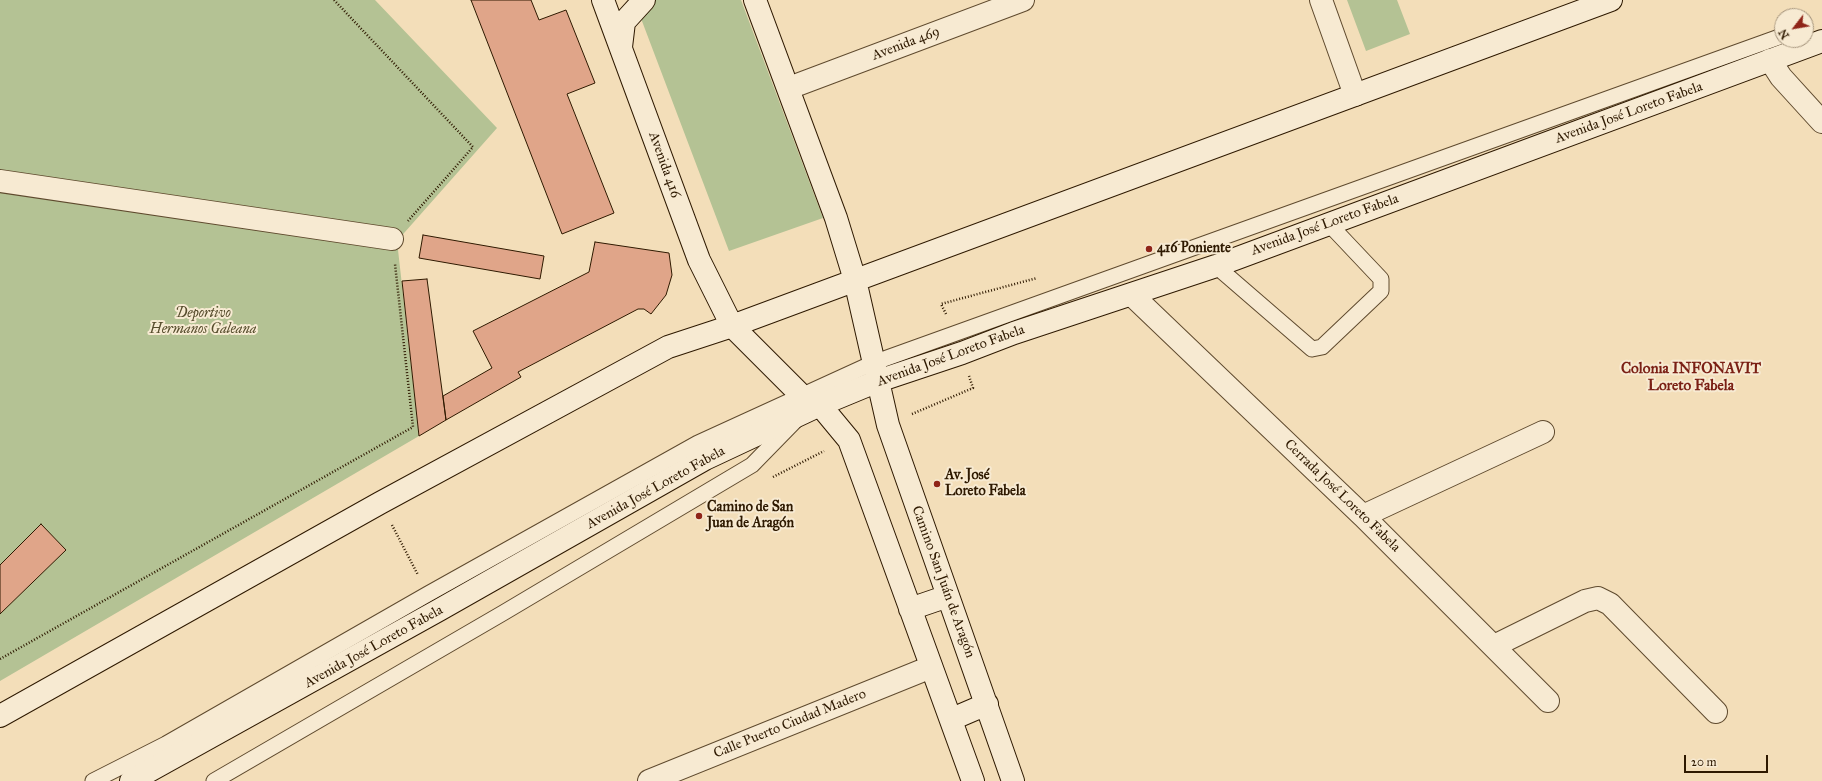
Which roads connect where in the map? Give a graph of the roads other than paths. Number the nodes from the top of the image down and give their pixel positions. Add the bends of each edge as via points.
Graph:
1 (603, 0) edge
2 (644, 0) edge
3 (754, 0) edge
4 (1023, 0) edge
5 (1321, 0) edge
6 (1611, 0) edge
7 (1774, 39) edge
8 (1822, 41) edge
9 (621, 47) junction
10 (1770, 60) junction
11 (788, 88) junction
12 (1355, 95) junction
13 (1822, 122) edge
14 (0, 181) edge
15 (1328, 224) junction
16 (392, 239) road end
17 (1216, 266) junction
18 (855, 280) junction
19 (1132, 295) junction
20 (732, 326) junction
21 (875, 372) junction
22 (808, 404) junction
23 (1543, 432) dead end
24 (1363, 516) junction
25 (948, 596) junction
26 (910, 610) junction
27 (1494, 646) junction
28 (931, 667) junction
29 (1548, 701) dead end
30 (987, 704) junction
31 (1716, 712) dead end
32 (0, 716) edge
33 (952, 719) junction
34 (93, 781) edge
35 (131, 781) edge
36 (214, 781) edge
37 (649, 781) edge
38 (973, 781) edge
39 (1013, 781) edge

1 - 9 street, Avenida 416
2 - 9 street via 624,22
3 - 11 street
4 - 11 street, Avenida 469
5 - 12 street
6 - 12 street
7 - 21 lane
8 - 10 street, Avenida José Loreto Fabela
9 - 20 street, Avenida 416 via 699,260
10 - 13 street via 1781,77
10 - 15 street, Avenida José Loreto Fabela
11 - 18 street via 836,218
12 - 18 street
14 - 16 street
15 - 17 street, Avenida José Loreto Fabela
15 - 17 lane via 1381,279 1381,291 1322,348 1312,350
17 - 19 street, Avenida José Loreto Fabela
18 - 20 street
18 - 21 street, Camino San Juán de Aragón
19 - 21 street, Avenida José Loreto Fabela via 1014,333 962,353
19 - 24 street, Cerrada José Loreto Fabela
20 - 22 street, Avenida 416
20 - 32 street via 668,347 380,503
21 - 22 street, Avenida José Loreto Fabela
21 - 25 street, Camino San Juán de Aragón via 888,425
22 - 26 street via 850,440
22 - 34 lane via 698,443 166,744
22 - 35 street, Avenida José Loreto Fabela via 705,459
22 - 36 lane via 752,465
23 - 24 street
24 - 27 street, Cerrada José Loreto Fabela
25 - 26 street
25 - 30 street, Camino San Juán de Aragón
26 - 28 street
27 - 29 street, Cerrada José Loreto Fabela
27 - 31 street via 1585,600 1598,598 1610,604
28 - 33 street
28 - 37 street, Calle Puerto Ciudad Madero
30 - 33 street
30 - 39 street, Camino San Juán de Aragón
33 - 38 street

